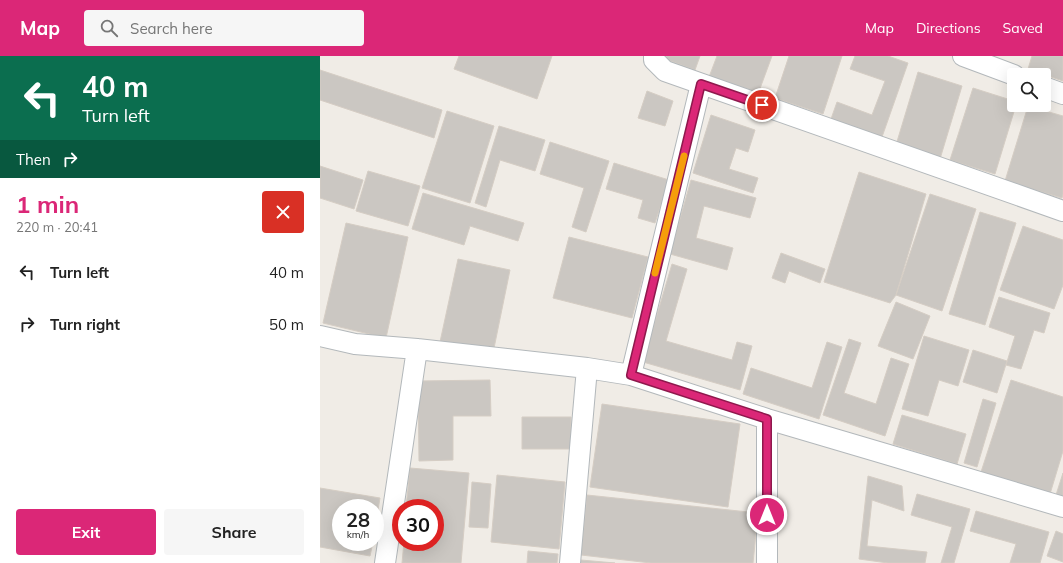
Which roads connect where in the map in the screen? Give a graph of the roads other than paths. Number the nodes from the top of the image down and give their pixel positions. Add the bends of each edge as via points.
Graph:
1 (654, 56) edge
2 (962, 56) edge
3 (1007, 72) edge
4 (701, 84) junction
5 (1051, 90) edge
6 (1063, 94) edge
7 (1063, 212) edge
8 (320, 336) edge
9 (417, 349) junction
10 (587, 368) junction
11 (631, 375) junction
12 (767, 419) junction
13 (1063, 507) edge
14 (385, 563) edge
15 (570, 563) edge
16 (767, 563) edge

1 - 4 street via 654,60 665,71
2 - 3 street
4 - 7 street
4 - 11 street
5 - 6 street
8 - 9 street via 354,344
9 - 10 street
9 - 14 street
10 - 11 street
10 - 15 street
11 - 12 street
12 - 13 street
12 - 16 street

